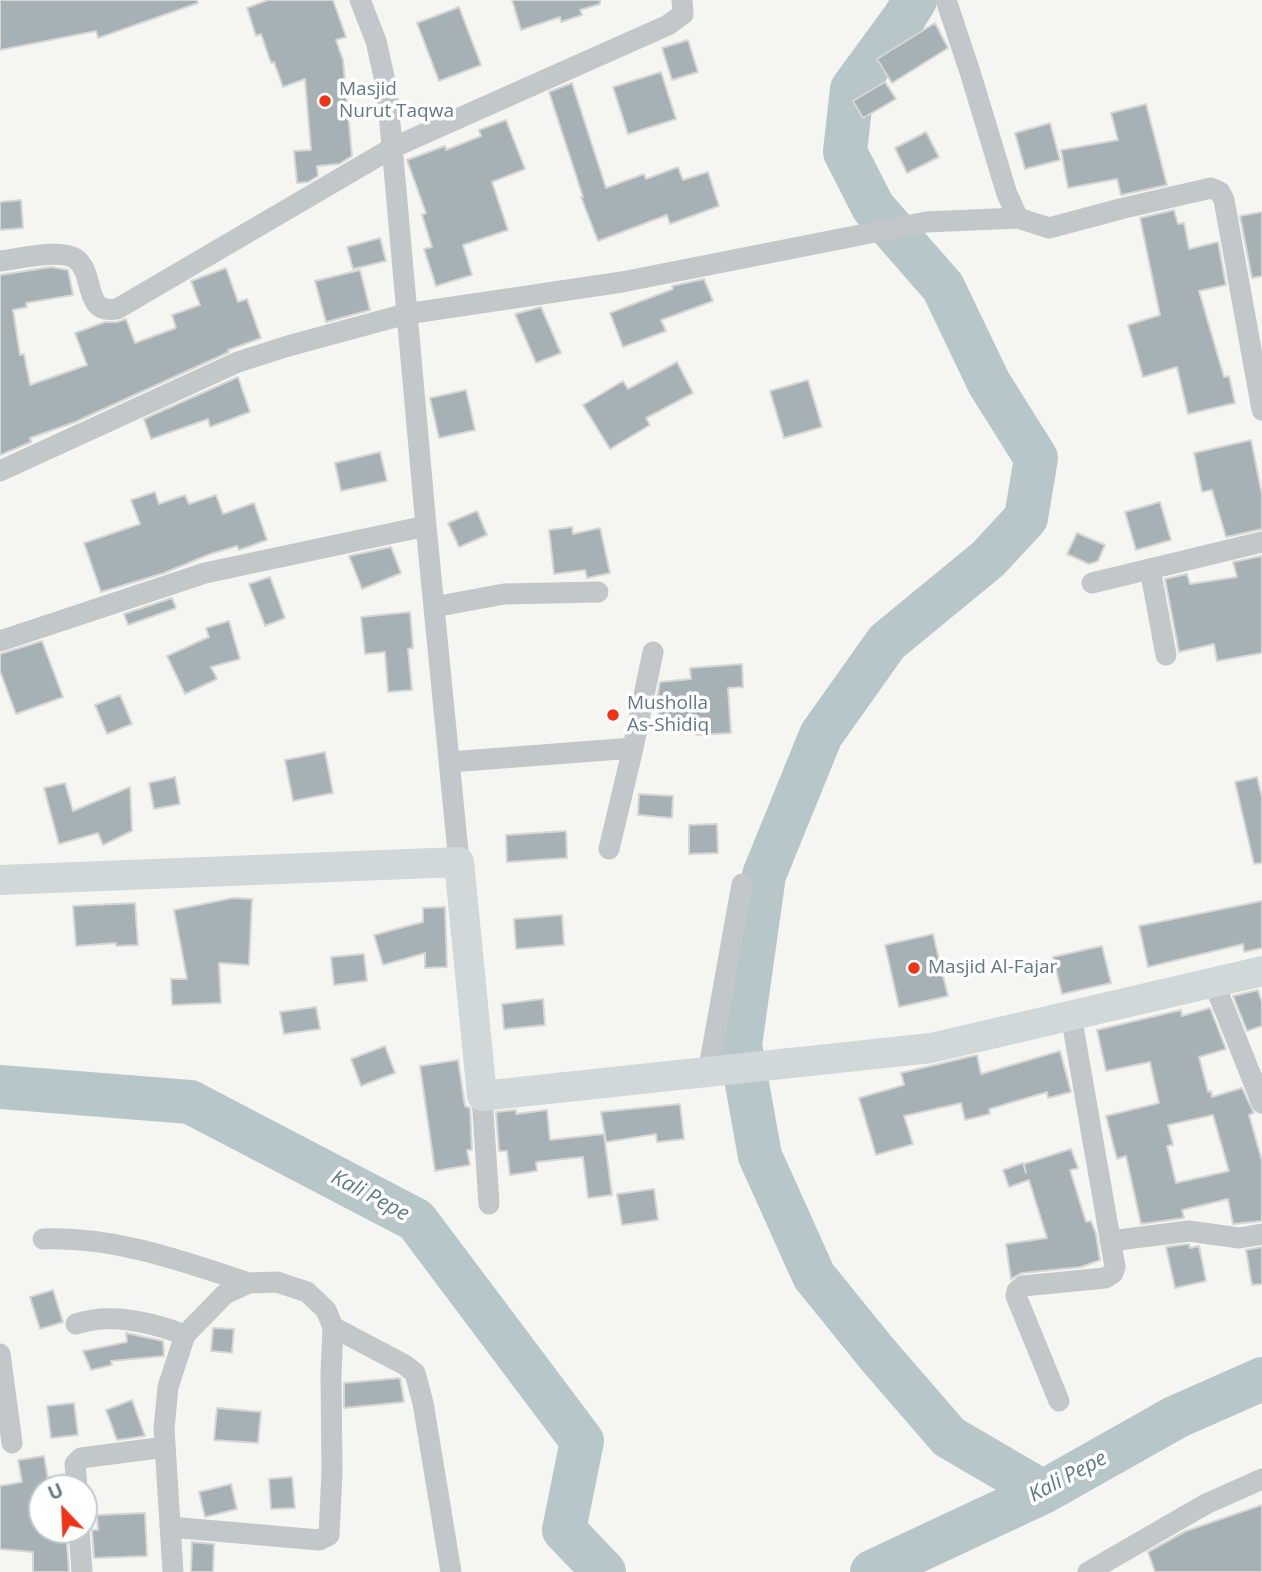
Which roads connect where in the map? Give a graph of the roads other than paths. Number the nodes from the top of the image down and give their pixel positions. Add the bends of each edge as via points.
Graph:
1 (360, 0) edge
2 (682, 0) edge
3 (946, 0) edge
4 (392, 148) junction
5 (1018, 218) junction
6 (0, 261) edge
7 (406, 314) junction
8 (1262, 410) edge
9 (0, 471) edge
10 (426, 526) junction
11 (1262, 542) edge
12 (1150, 569) junction
13 (1092, 583) dead end
14 (598, 592) dead end
15 (434, 607) junction
16 (0, 641) edge
17 (653, 652) dead end
18 (1166, 655) dead end
19 (634, 748) junction
20 (450, 762) junction
21 (608, 849) dead end
22 (459, 862) junction
23 (0, 880) edge
24 (742, 884) dead end
25 (1262, 971) edge
26 (1214, 983) junction
27 (1070, 1015) junction
28 (712, 1072) junction
29 (482, 1096) junction
30 (1262, 1103) edge
31 (489, 1204) dead end
32 (1262, 1234) edge
33 (43, 1239) dead end
34 (1110, 1241) junction
35 (249, 1283) junction
36 (76, 1324) dead end
37 (333, 1327) junction
38 (185, 1335) junction
39 (0, 1354) edge
40 (2, 1380) edge
41 (1059, 1401) dead end
42 (12, 1443) dead end
43 (165, 1447) junction
44 (76, 1474) edge
45 (1262, 1479) edge
46 (170, 1527) junction
47 (80, 1544) edge
48 (82, 1572) edge
49 (173, 1572) edge
50 (451, 1572) edge
51 (1088, 1572) edge

1 - 4 street via 382,65
2 - 4 street via 683,14 668,25
3 - 5 street
4 - 6 street via 117,309 99,307 76,259 51,254
4 - 7 street
5 - 7 street via 926,222 622,282
5 - 8 street via 1049,228 1211,188 1220,192
7 - 9 street via 238,362
7 - 10 street
10 - 15 street
10 - 16 street via 205,573
11 - 12 street
12 - 13 street
12 - 18 street
14 - 15 street via 504,594
15 - 20 street
17 - 19 street
19 - 20 street
19 - 21 street
20 - 22 street
22 - 23 street
22 - 29 street
24 - 28 street
25 - 26 street
26 - 27 street
26 - 30 street
27 - 28 street via 930,1048
27 - 34 street
28 - 29 street
29 - 31 street
32 - 34 street via 1239,1238 1189,1231
33 - 35 street via 153,1252
34 - 41 street via 1115,1267 1105,1278 1023,1286 1017,1291
35 - 37 street via 277,1282 307,1292 326,1310
35 - 38 street via 225,1294
36 - 38 street via 110,1318
37 - 46 street via 329,1535 319,1540
37 - 50 street via 415,1373
38 - 43 street via 168,1387
39 - 40 street
40 - 42 street
43 - 44 street via 81,1458 75,1464
43 - 46 street
45 - 51 street via 1206,1504
46 - 49 street
47 - 48 street

